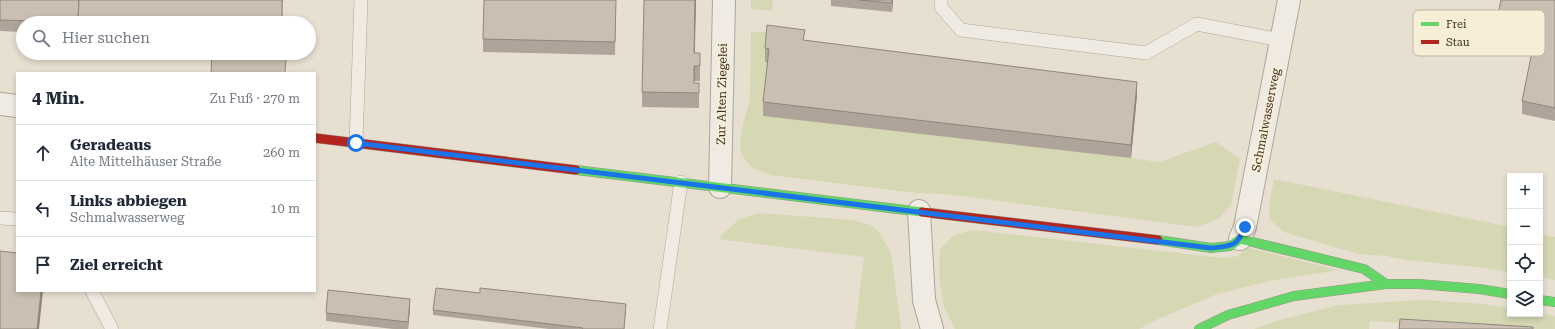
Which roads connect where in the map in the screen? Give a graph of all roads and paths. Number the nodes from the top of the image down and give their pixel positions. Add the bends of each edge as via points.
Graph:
1 (361, 0) edge
2 (724, 0) edge
3 (941, 0) edge
4 (1289, 0) edge
5 (1281, 40) junction
6 (0, 104) edge
7 (16, 106) edge
8 (316, 138) edge
9 (356, 143) junction
10 (681, 182) junction
11 (720, 187) junction
12 (919, 211) junction
13 (0, 218) edge
14 (16, 219) edge
15 (1240, 239) junction
16 (1386, 284) junction
17 (93, 292) edge
18 (1507, 294) edge
19 (1543, 300) edge
20 (1555, 302) edge
21 (112, 329) edge
22 (660, 329) edge
23 (932, 329) edge
24 (1199, 329) edge

1 - 9 lane
2 - 11 street, Zur Alten Ziegelei
3 - 5 lane via 941,6 961,30 1146,53 1197,24
4 - 5 street, Schmalwasserweg
5 - 15 street, Schmalwasserweg via 1245,227
6 - 7 street
8 - 9 street
9 - 10 street
10 - 11 street
10 - 22 lane
11 - 12 street
12 - 15 street via 1211,248 1230,246
12 - 23 street via 924,300
13 - 14 lane
15 - 16 street via 1364,269
16 - 18 street via 1419,284
16 - 24 street via 1294,296 1228,315
17 - 21 lane
19 - 20 street

